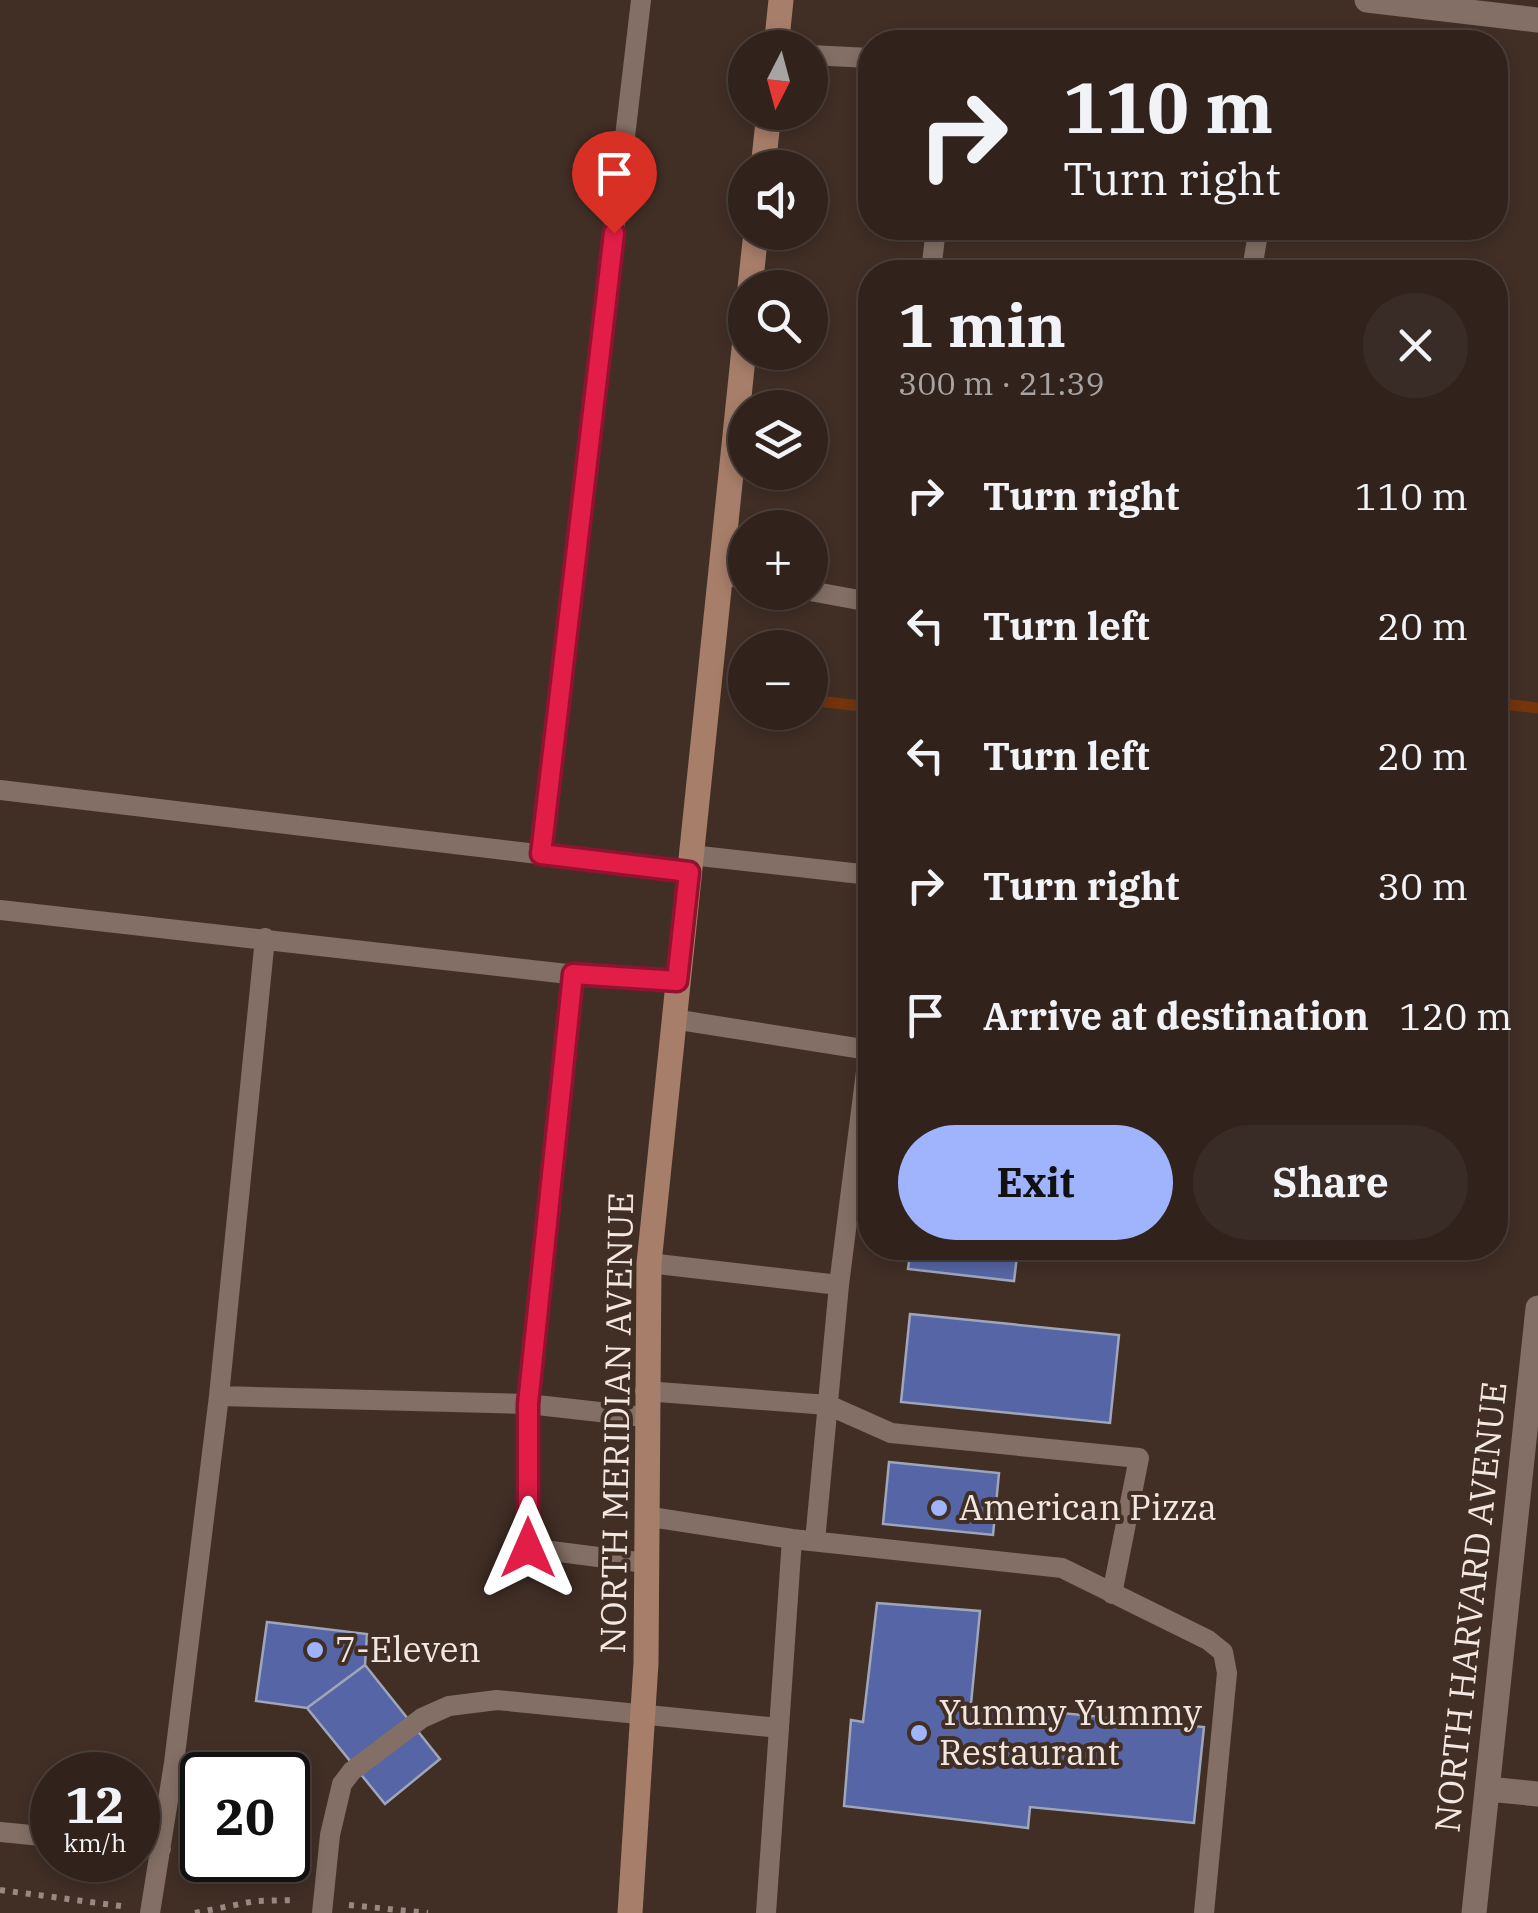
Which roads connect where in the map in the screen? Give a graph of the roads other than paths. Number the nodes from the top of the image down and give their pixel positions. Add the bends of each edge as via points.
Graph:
1 (641, 0) edge
2 (781, 0) edge
3 (1367, 0) edge
4 (1538, 20) edge
5 (778, 30) edge
6 (828, 56) edge
7 (858, 57) edge
8 (743, 370) edge
9 (736, 510) edge
10 (828, 594) edge
11 (858, 600) edge
12 (728, 604) edge
13 (0, 790) edge
14 (541, 854) junction
15 (690, 864) junction
16 (858, 874) edge
17 (0, 910) edge
18 (266, 938) junction
19 (573, 974) junction
20 (677, 981) junction
21 (673, 1019) junction
22 (858, 1048) edge
23 (858, 1139) edge
24 (649, 1263) junction
25 (840, 1284) junction
26 (1538, 1308) edge
27 (219, 1396) junction
28 (528, 1404) junction
29 (645, 1404) junction
30 (828, 1405) junction
31 (645, 1516) junction
32 (792, 1539) junction
33 (815, 1541) junction
34 (645, 1563) junction
35 (1112, 1594) junction
36 (644, 1714) junction
37 (779, 1728) junction
38 (1488, 1789) junction
39 (1538, 1794) edge
40 (0, 1832) edge
41 (30, 1835) edge
42 (161, 1849) joint
43 (150, 1913) edge
44 (322, 1913) edge
45 (630, 1913) edge
46 (766, 1913) edge
47 (1204, 1913) edge
48 (1474, 1913) edge

1 - 14 lane
2 - 5 main road
3 - 4 street
6 - 7 lane
8 - 9 main road, NORTH MERIDIAN AVENUE
10 - 11 lane
12 - 15 main road, NORTH MERIDIAN AVENUE
13 - 14 lane
14 - 15 lane
15 - 16 lane
15 - 20 main road, NORTH MERIDIAN AVENUE
17 - 18 lane
18 - 19 lane
18 - 27 lane
19 - 20 lane
19 - 28 lane
20 - 21 main road, NORTH MERIDIAN AVENUE
21 - 22 lane
21 - 24 main road, NORTH MERIDIAN AVENUE
23 - 25 lane
24 - 25 lane
24 - 29 main road, NORTH MERIDIAN AVENUE
25 - 30 lane
26 - 38 street, NORTH HARVARD AVENUE
27 - 28 lane
27 - 42 lane
28 - 29 lane
28 - 34 lane via 528,1548
29 - 30 lane
29 - 31 main road, NORTH MERIDIAN AVENUE
30 - 33 lane
30 - 35 lane via 891,1433 1138,1458
31 - 32 lane
31 - 34 main road, NORTH MERIDIAN AVENUE
32 - 33 lane
32 - 37 lane
33 - 35 lane via 1062,1568
34 - 36 main road, NORTH MERIDIAN AVENUE
35 - 47 lane via 1223,1652 1227,1673
36 - 37 lane
36 - 44 lane via 497,1700 448,1706 422,1718 342,1784
36 - 45 main road, NORTH MERIDIAN AVENUE
37 - 46 lane
38 - 39 street
38 - 48 street, NORTH HARVARD AVENUE
40 - 41 lane
42 - 43 lane

